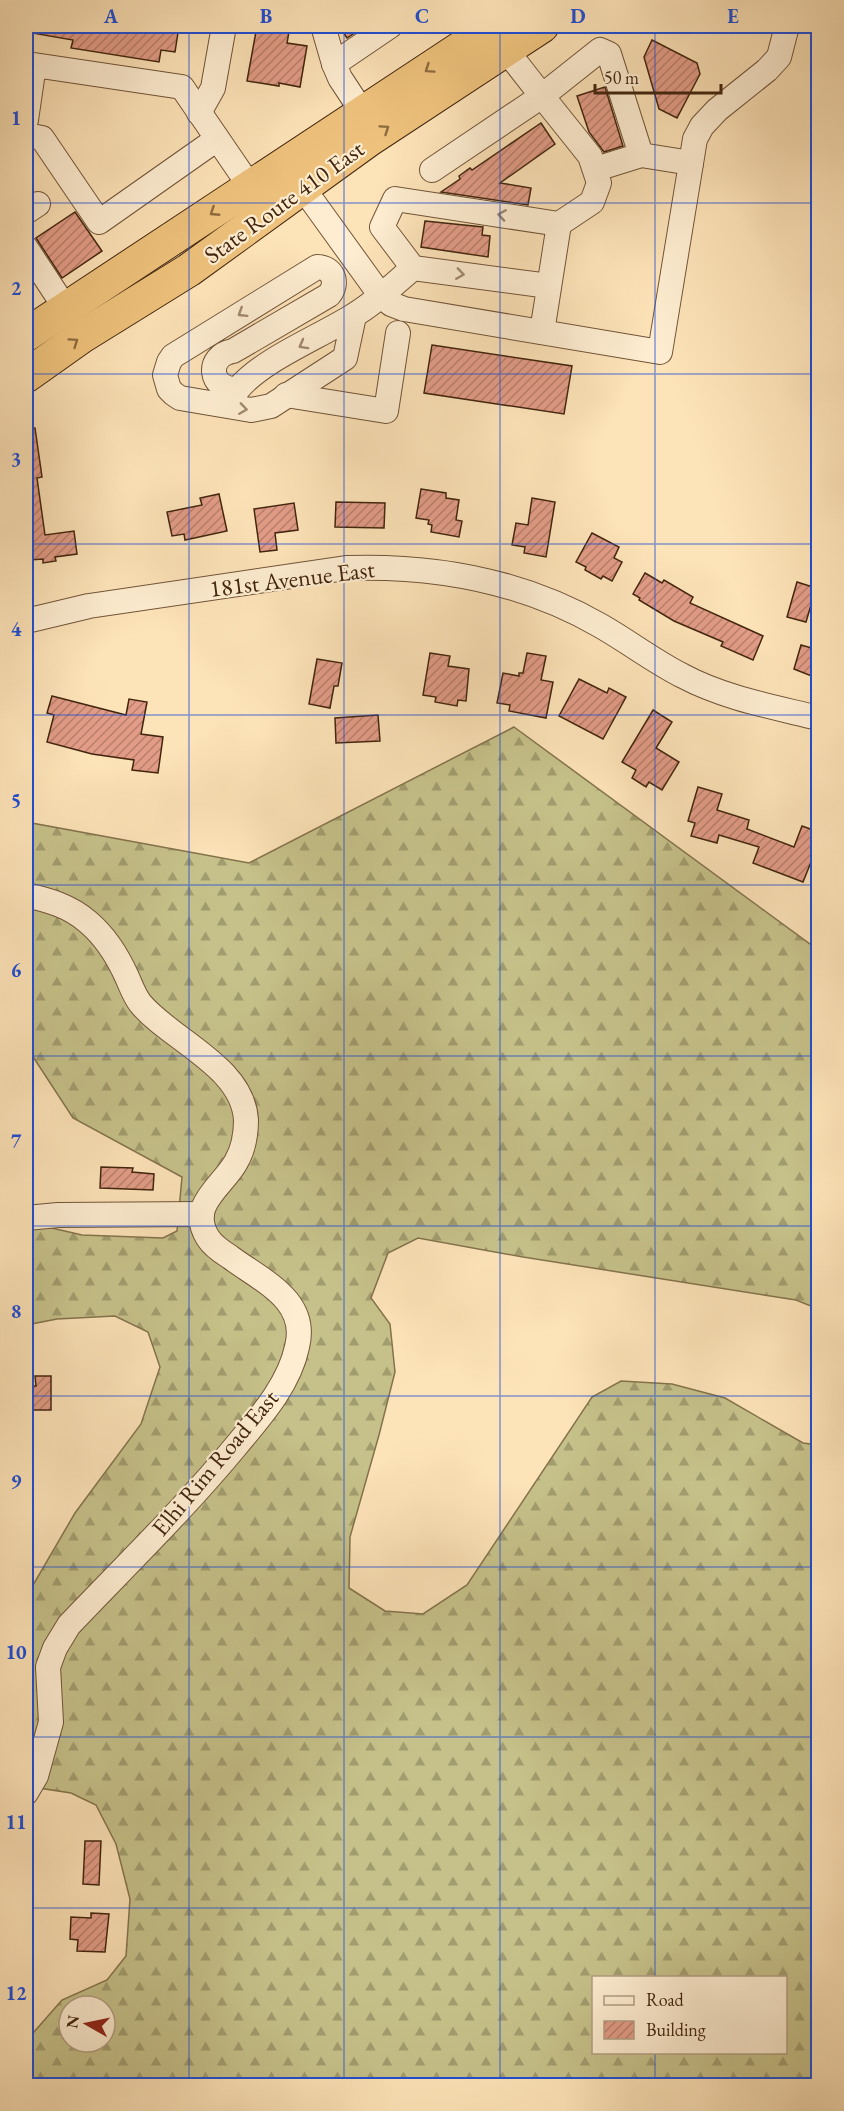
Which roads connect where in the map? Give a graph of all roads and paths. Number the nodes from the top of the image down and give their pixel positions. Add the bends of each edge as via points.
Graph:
1 (224, 26) edge
2 (323, 26) edge
3 (390, 26) edge
4 (542, 26) edge
5 (788, 26) edge
6 (487, 34) edge
7 (334, 64) junction
8 (542, 96) junction
9 (199, 113) junction
10 (363, 113) junction
11 (26, 120) edge
12 (26, 135) edge
13 (217, 139) junction
14 (641, 155) junction
15 (691, 163) junction
16 (432, 170) dead end
17 (596, 170) junction
18 (251, 188) junction
19 (303, 188) junction
20 (559, 224) junction
21 (26, 248) edge
22 (413, 268) junction
23 (549, 286) junction
24 (381, 296) junction
25 (66, 309) junction
26 (354, 316) junction
27 (542, 332) junction
28 (398, 333) dead end
29 (26, 335) edge
30 (202, 338) junction
31 (217, 360) junction
32 (26, 376) edge
33 (286, 395) junction
34 (26, 621) edge
35 (819, 718) edge
36 (26, 895) edge
37 (202, 1214) junction
38 (26, 1218) edge
39 (26, 1793) edge

1 - 9 street via 213,88
2 - 7 street
3 - 7 street
4 - 6 highway, State Route 410 East
5 - 15 street via 779,57 702,126 695,139
6 - 8 street
6 -> 10 highway, State Route 410 East
19 -> 6 highway, State Route 410 East via 370,139
7 - 10 street
8 - 14 street via 600,50 609,54
8 - 16 street
8 - 17 street via 590,156
9 - 11 street via 182,87 34,65
9 - 13 street
10 - 18 highway, State Route 410 East
12 - 13 street via 42,138 99,222
13 - 18 street
14 - 15 street
14 - 17 street
15 - 27 street via 660,352
17 - 20 street via 599,183 592,202
18 -> 25 highway, State Route 410 East
19 - 24 street
32 -> 19 highway, State Route 410 East via 189,270
20 -> 22 street via 395,199 382,227
20 - 23 street
21 - 25 street
22 -> 23 street
22 - 24 street
23 - 27 street
24 - 26 street
24 - 27 street via 404,309
25 - 29 highway, State Route 410 East
26 -> 31 street via 262,367 238,389 225,388 216,380
26 - 33 street via 345,358
28 - 33 street via 386,411
30 - 31 street
31 -> 30 street via 329,295 334,286 333,275 326,268 316,267
30 -> 33 street via 169,362 166,382 174,394 250,410 271,406
34 - 35 street, 181st Avenue East via 89,606 346,568 439,572 539,596 600,625 683,676
36 - 37 street via 68,908 88,921 109,942 141,1004 221,1071 239,1094 246,1118 239,1155 213,1189
37 - 38 street
37 - 39 street, Elhi Rim Road East via 208,1239 293,1307 300,1331 297,1349 261,1415 187,1503 69,1625 55,1648 47,1675 51,1722 36,1776

